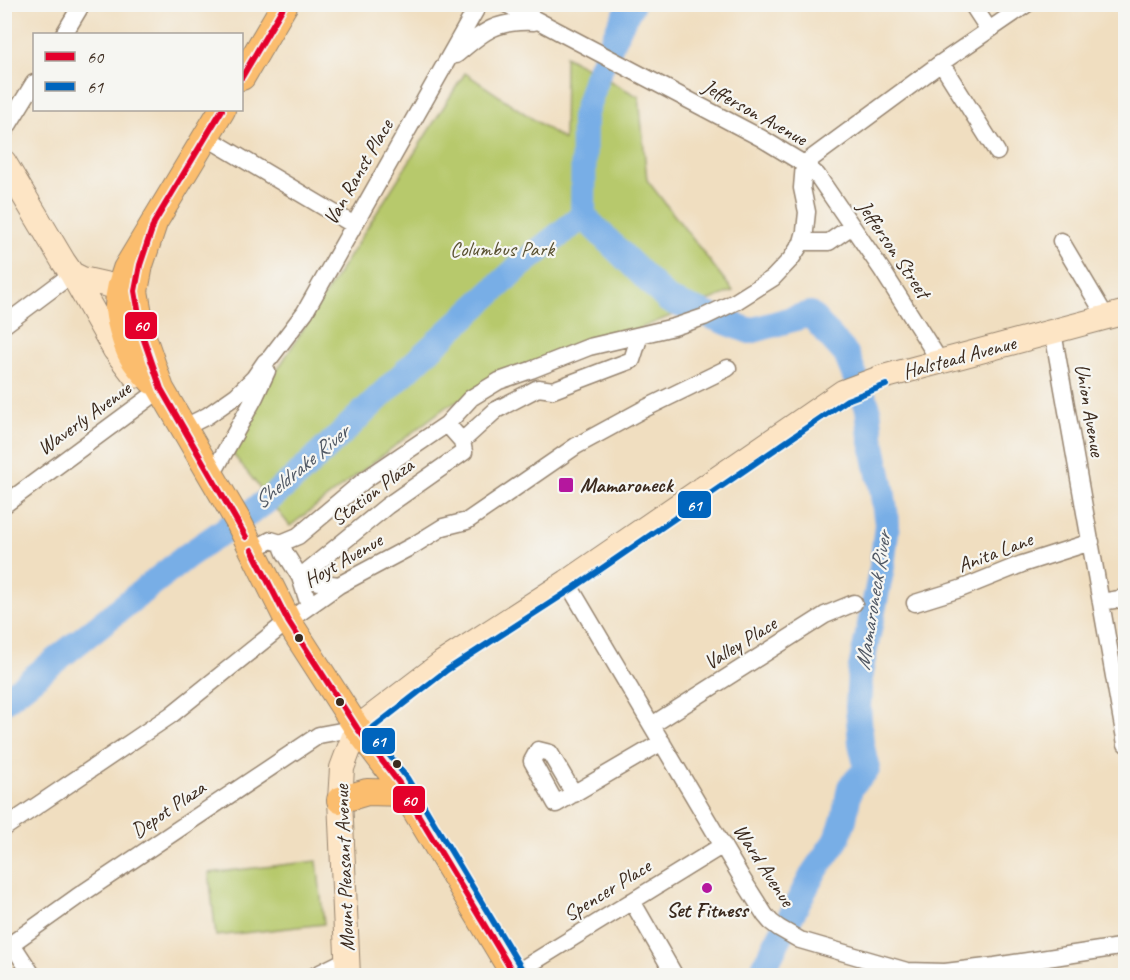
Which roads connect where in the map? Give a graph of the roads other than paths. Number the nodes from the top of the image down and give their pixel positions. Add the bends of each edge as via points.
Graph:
1 (82, 4) edge
2 (285, 4) edge
3 (479, 4) edge
4 (506, 4) edge
5 (972, 4) edge
6 (1027, 4) edge
7 (540, 22) junction
8 (989, 30) junction
9 (65, 33) edge
10 (447, 63) junction
11 (941, 63) junction
12 (243, 75) edge
13 (33, 85) edge
14 (221, 111) edge
15 (4, 132) edge
16 (206, 137) junction
17 (997, 152) dead end
18 (4, 162) edge
19 (804, 164) junction
20 (154, 223) junction
21 (354, 225) junction
22 (852, 226) junction
23 (1061, 241) dead end
24 (802, 242) junction
25 (83, 286) junction
26 (128, 289) junction
27 (1116, 314) edge
28 (4, 325) edge
29 (1053, 332) junction
30 (640, 336) junction
31 (270, 358) junction
32 (941, 363) junction
33 (728, 368) dead end
34 (531, 370) junction
35 (537, 388) junction
36 (161, 389) junction
37 (447, 424) junction
38 (183, 428) junction
39 (462, 441) junction
40 (212, 477) junction
41 (4, 505) edge
42 (1091, 542) junction
43 (280, 543) junction
44 (249, 544) junction
45 (300, 577) junction
46 (567, 582) junction
47 (339, 585) junction
48 (1125, 598) edge
49 (1101, 602) junction
50 (854, 603) dead end
51 (915, 603) dead end
52 (309, 605) junction
53 (288, 621) junction
54 (652, 725) junction
55 (357, 728) junction
56 (662, 742) junction
57 (1125, 744) edge
58 (405, 793) junction
59 (574, 794) dead end
60 (340, 800) junction
61 (4, 828) edge
62 (723, 846) junction
63 (632, 901) junction
64 (1125, 946) edge
65 (8, 947) edge
66 (348, 967) edge
67 (33, 975) edge
68 (314, 975) edge
69 (514, 975) edge
70 (674, 975) edge

1 - 9 street
2 - 12 main road
3 - 10 street, Van Ranst Place
4 - 7 street, Jefferson Avenue
5 - 8 street
6 - 8 street, Jefferson Avenue
7 - 10 street via 496,26
7 - 19 street, Jefferson Avenue
8 - 11 street, Jefferson Avenue
10 - 21 street, Van Ranst Place
11 - 17 street
11 - 19 street, Jefferson Avenue
13 - 15 street
14 - 16 main road
16 - 20 main road
16 - 21 street
18 - 25 street via 57,251
19 - 22 street, Jefferson Street via 818,175
19 - 24 street, Station Plaza via 802,188 807,212
20 - 25 street via 108,270
20 - 26 main road
21 - 31 street, Van Ranst Place via 305,312
22 - 24 street via 829,242
22 - 32 street, Jefferson Street
23 - 27 street
24 - 30 street, Station Plaza via 773,278 735,302 704,317
25 - 26 street
25 - 28 street
25 - 36 street via 115,350 137,379
26 - 36 main road
27 - 29 street, Halstead Avenue
29 - 32 street, Halstead Avenue
29 - 42 street, Union Avenue
30 - 34 street, Station Plaza via 589,347
30 - 35 street, Station Plaza via 633,360 553,390
31 - 38 street, Van Ranst Place via 237,394
31 - 40 street, Van Ranst Place via 255,398
32 - 46 street, Halstead Avenue via 883,377 843,392
33 - 47 street, Hoyt Avenue via 576,446 467,521 443,527
34 - 35 street
34 - 37 street, Station Plaza via 499,381 471,399
35 - 39 street, Station Plaza via 496,410
36 - 38 main road
36 - 41 street, Waverly Avenue
37 - 39 street
37 - 43 street, Station Plaza via 366,479 298,536
38 - 40 main road
39 - 45 street, Station Plaza via 464,452 387,506
40 - 44 main road
42 - 49 street, Union Avenue
42 - 51 street, Anita Lane
43 - 44 street, Station Plaza via 270,540
43 - 45 street
44 - 53 main road
45 - 47 street
45 - 52 street
46 - 54 street, Ward Avenue
46 - 55 street, Halstead Avenue via 442,663
47 - 52 street, Hoyt Avenue
48 - 49 street
49 - 57 street, Union Avenue
50 - 54 street, Valley Place via 825,615
52 - 53 street, Hoyt Avenue
53 - 55 main road
53 - 61 street, Hoyt Avenue via 171,716
54 - 56 street, Ward Avenue
55 - 58 main road
55 - 60 street, Mount Pleasant Avenue via 342,768
55 - 65 street, Depot Plaza via 319,735
56 - 59 street
56 - 62 street, Ward Avenue
58 - 60 main road via 367,792
58 - 69 main road
60 - 66 street, Mount Pleasant Avenue
62 - 63 street, Spencer Place
62 - 64 street, Ward Avenue via 765,915 779,928 800,940 907,971 945,972
63 - 69 street, Spencer Place
63 - 70 street
65 - 67 street
66 - 68 street

